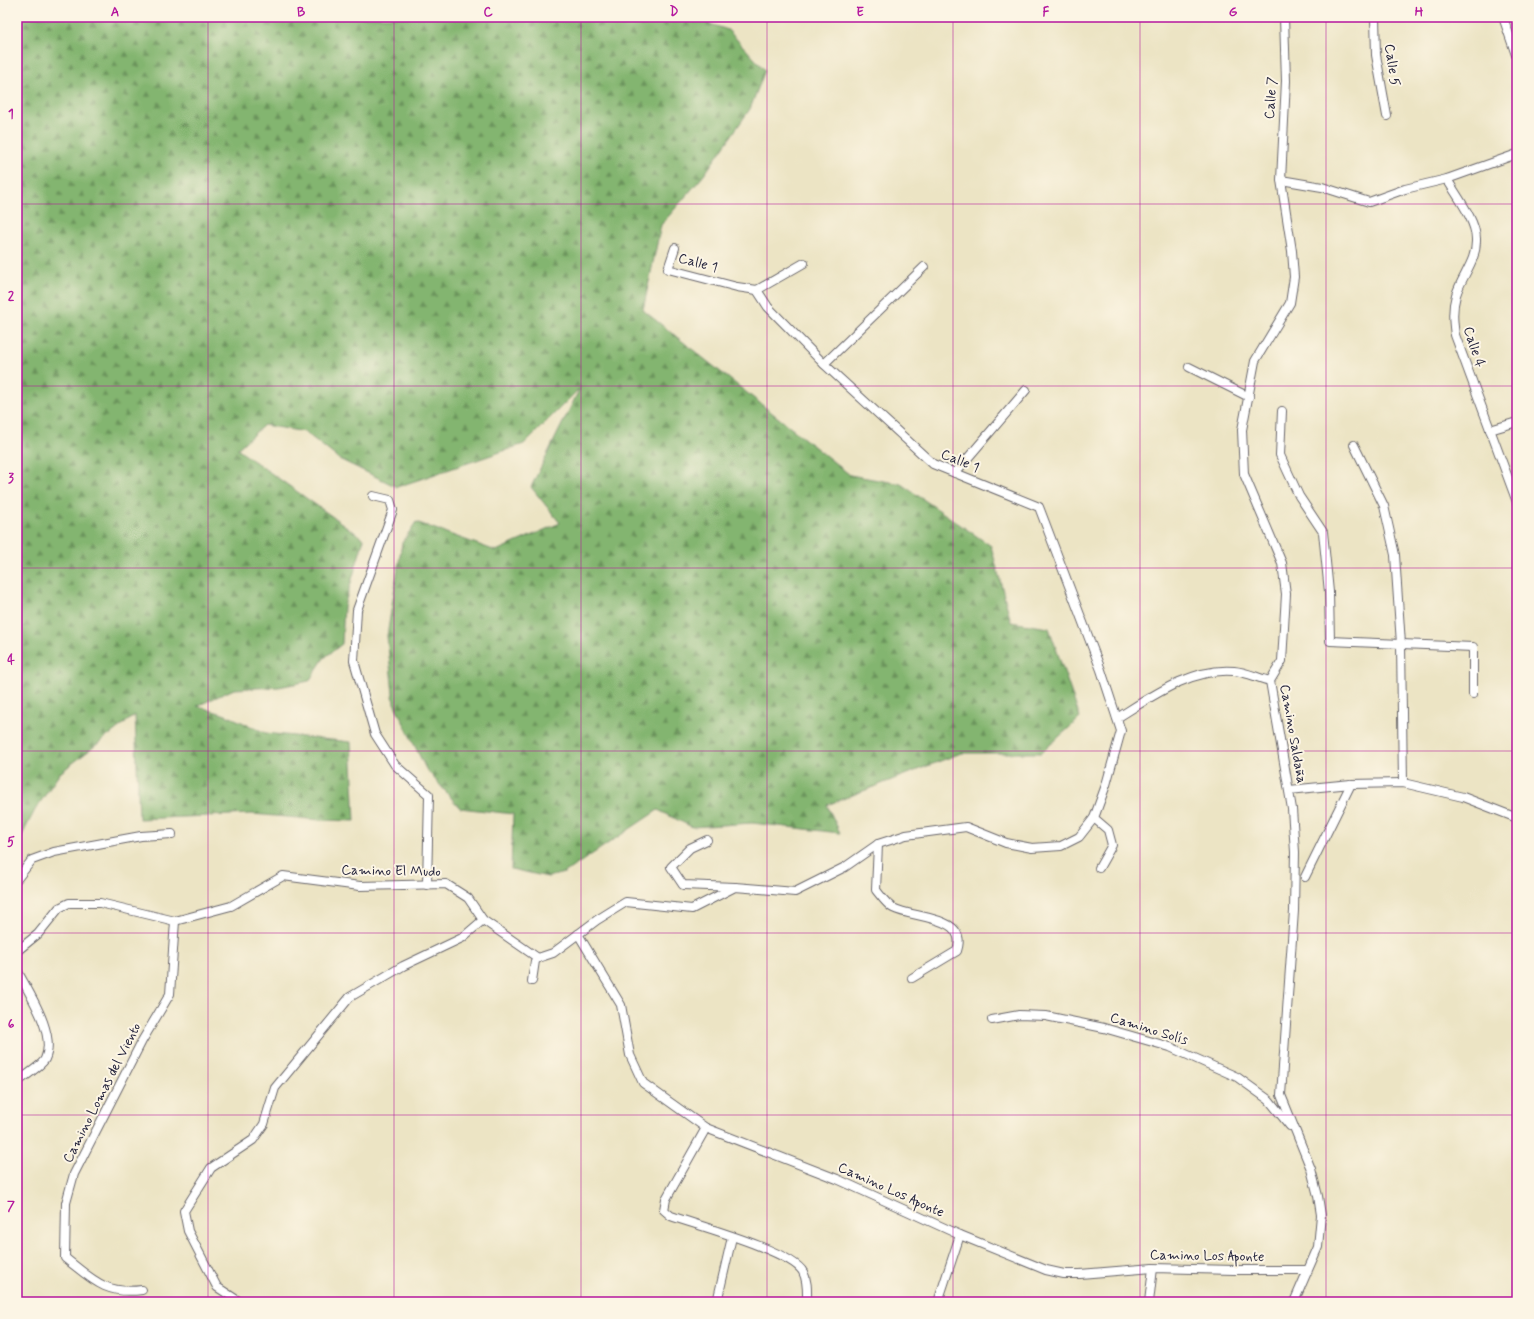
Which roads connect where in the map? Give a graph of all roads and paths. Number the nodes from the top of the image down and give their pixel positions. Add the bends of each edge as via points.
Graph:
1 (1284, 17) edge
2 (1375, 17) edge
3 (1503, 17) edge
4 (1517, 58) edge
5 (1387, 116) dead end
6 (1517, 154) edge
7 (1447, 179) junction
8 (1281, 180) junction
9 (675, 248) dead end
10 (804, 263) dead end
11 (924, 267) dead end
12 (757, 290) junction
13 (824, 364) junction
14 (1188, 367) dead end
15 (1026, 390) dead end
16 (1249, 397) junction
17 (1282, 411) dead end
18 (1517, 422) edge
19 (1490, 430) junction
20 (1354, 445) dead end
21 (955, 473) junction
22 (373, 496) dead end
23 (1517, 502) edge
24 (1401, 644) junction
25 (1270, 681) junction
26 (1473, 694) dead end
27 (1117, 718) junction
28 (1403, 783) junction
29 (1351, 784) junction
30 (1289, 790) junction
31 (1094, 818) junction
32 (1517, 818) edge
33 (172, 834) dead end
34 (707, 840) dead end
35 (878, 844) junction
36 (1099, 868) dead end
37 (1305, 877) dead end
38 (17, 879) edge
39 (427, 885) junction
40 (736, 887) junction
41 (483, 920) junction
42 (175, 921) junction
43 (578, 934) junction
44 (17, 951) edge
45 (538, 958) junction
46 (17, 970) edge
47 (912, 978) dead end
48 (532, 981) dead end
49 (992, 1020) dead end
50 (17, 1082) edge
51 (706, 1128) junction
52 (1295, 1133) junction
53 (960, 1235) junction
54 (732, 1237) junction
55 (1153, 1268) junction
56 (1307, 1270) junction
57 (142, 1290) dead end
58 (240, 1302) edge
59 (718, 1302) edge
60 (808, 1302) edge
61 (938, 1302) edge
62 (1149, 1302) edge
63 (1294, 1302) edge

1 - 8 street, Calle 7 via 1286,81
2 - 5 street, Calle 5 via 1376,55
3 - 4 street
6 - 7 street
7 - 8 street via 1405,189 1369,202 1322,187
7 - 19 street, Calle 4 via 1470,218 1476,238 1473,261 1456,294 1452,314 1455,335
8 - 16 street, Camino Saldaña via 1294,277 1290,303 1255,361
9 - 12 street, Calle 1 via 668,269 737,288
10 - 12 street
11 - 13 street
12 - 13 street, Calle 1 via 768,307
13 - 21 street, Calle 1 via 933,464
14 - 16 street
15 - 21 street
16 - 25 street, Camino Saldaña via 1242,430 1244,474 1282,563 1286,594 1282,661
17 - 24 street via 1280,456 1299,496 1323,532 1329,592 1330,641
18 - 19 street
19 - 23 street, Calle 4
20 - 24 street via 1384,506 1395,556
21 - 27 street, Calle 1 via 1039,507
22 - 39 street via 390,500 393,510 356,610 354,661 375,734 395,765 429,795
24 - 26 street via 1473,647
24 - 28 street
25 - 27 street via 1234,671 1203,673 1160,692
25 - 30 street, Camino Saldaña
27 - 31 street via 1122,731
28 - 29 street
28 - 32 street via 1464,797
29 - 30 street
29 - 37 street
30 - 52 street, Camino Saldaña via 1295,852 1294,896 1281,1095
31 - 35 street via 1079,837 1061,846 1032,848 966,827 906,835
31 - 36 street via 1108,830 1112,845
33 - 38 street via 141,836 54,852 32,860
34 - 40 street via 690,848 670,868 683,885
35 - 40 street via 845,866 795,892
35 - 47 street via 876,890 892,908 945,923 957,931 960,941 956,951
39 - 41 street, Camino El Mudo via 446,884 468,898
39 - 42 street, Camino El Mudo via 360,886 283,876 231,906
40 - 43 street via 692,909 626,902
41 - 45 street, Camino El Mudo
41 - 58 street via 462,938 402,966 350,996 275,1088 264,1124 253,1140 211,1168 200,1185 184,1211 188,1231 218,1287
42 - 44 street, Camino El Mudo via 100,903 69,903 58,908 38,934
42 - 57 street, Camino Lomas del Viento via 170,994 142,1041 74,1174 66,1203 65,1258 101,1286 126,1293
43 - 45 street via 553,953
43 - 51 street, Camino Los Aponte via 620,1005 630,1055 643,1083
45 - 48 street
46 - 50 street via 45,1027 49,1044 45,1060
49 - 52 street, Camino Solís via 1019,1015 1046,1016 1104,1028 1170,1047 1238,1077 1270,1100
51 - 53 street, Camino Los Aponte via 837,1179
51 - 54 street via 666,1199 664,1210 671,1216
52 - 56 street, Camino Saldaña via 1310,1169 1318,1196 1320,1215 1318,1247
53 - 55 street, Camino Los Aponte via 1046,1270 1064,1274
53 - 61 street
54 - 59 street
54 - 60 street via 768,1249 792,1261 803,1271
55 - 56 street, Camino Los Aponte
55 - 62 street
56 - 63 street, Camino Saldaña

